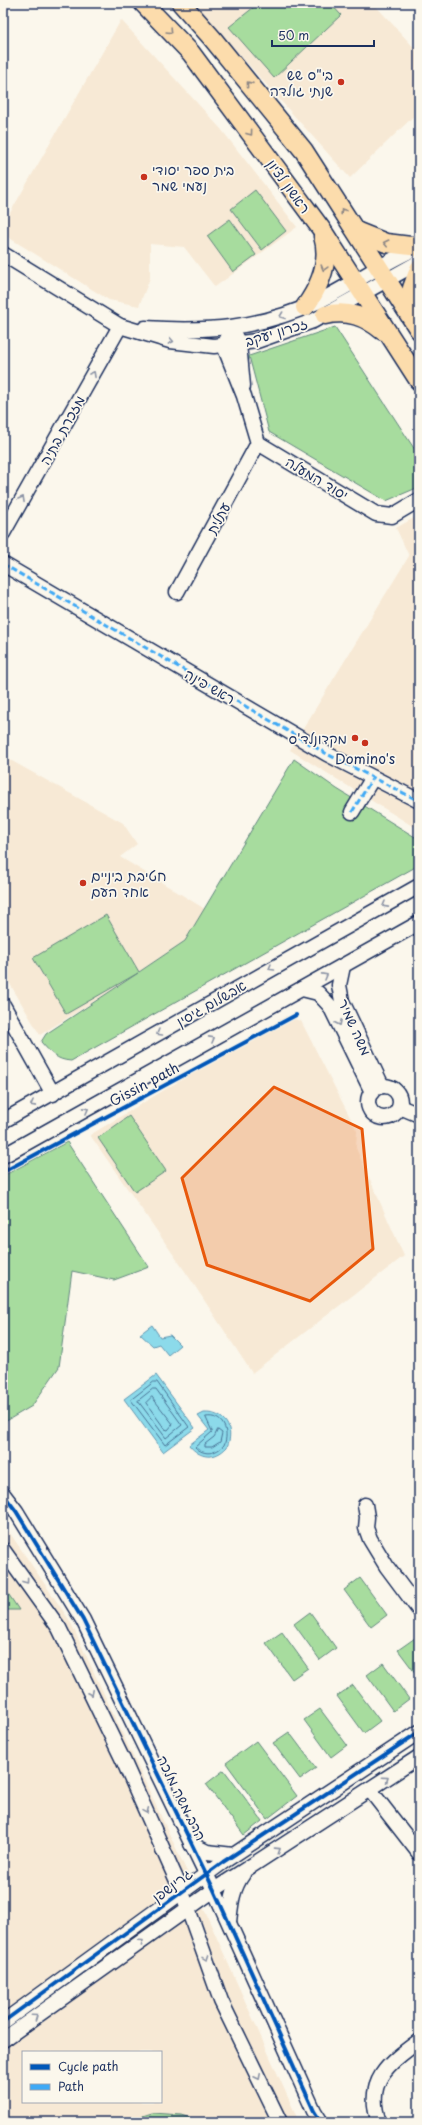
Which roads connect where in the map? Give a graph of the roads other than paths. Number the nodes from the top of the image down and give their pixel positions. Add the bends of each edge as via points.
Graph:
1 (143, 3) edge
2 (181, 3) edge
3 (322, 230) junction
4 (356, 231) junction
5 (419, 247) edge
6 (3, 254) edge
7 (419, 262) edge
8 (419, 269) edge
9 (383, 273) junction
10 (359, 288) junction
11 (304, 307) junction
12 (325, 315) junction
13 (120, 326) junction
14 (417, 326) edge
15 (230, 328) junction
16 (390, 336) junction
17 (239, 344) junction
18 (224, 346) junction
19 (419, 381) edge
20 (244, 396) junction
21 (258, 443) junction
22 (419, 500) edge
23 (3, 533) edge
24 (3, 564) edge
25 (177, 592) dead end
26 (372, 779) junction
27 (419, 801) edge
28 (352, 812) dead end
29 (419, 886) edge
30 (419, 924) edge
31 (343, 966) junction
32 (302, 989) junction
33 (3, 1005) edge
34 (377, 1089) junction
35 (53, 1094) junction
36 (400, 1107) junction
37 (419, 1115) edge
38 (3, 1121) edge
39 (3, 1156) edge
40 (3, 1494) edge
41 (365, 1505) dead end
42 (3, 1550) edge
43 (419, 1610) edge
44 (419, 1732) edge
45 (419, 1757) edge
46 (370, 1790) junction
47 (191, 1844) junction
48 (419, 1853) edge
49 (233, 1855) junction
50 (169, 1862) junction
51 (245, 1871) junction
52 (206, 1874) junction
53 (214, 1890) junction
54 (182, 1892) junction
55 (188, 1908) junction
56 (156, 1911) junction
57 (169, 1922) junction
58 (229, 1923) junction
59 (199, 1938) junction
60 (3, 2022) edge
61 (3, 2040) edge
62 (419, 2041) edge
63 (280, 2122) edge
64 (321, 2122) edge
65 (378, 2122) edge

1 -> 3 main road, ראשון לציון via 191,53
4 -> 2 main road via 304,151
3 - 10 main road, ראשון לציון
3 -> 11 main road via 326,246 326,264 318,285
5 -> 4 main road via 386,243
4 - 9 main road
5 - 9 street, זכרון יעקב
6 - 13 street, זכרון יעקב
7 - 9 street, זכרון יעקב
8 - 14 main road via 412,288
9 - 10 street, זכרון יעקב
9 - 14 main road
10 - 11 street, זכרון יעקב
10 - 12 street, זכרון יעקב
10 - 16 main road, ראשון לציון
11 -> 15 street, זכרון יעקב via 271,320
12 - 16 main road via 337,312 356,315 373,323
12 - 17 street, זכרון יעקב via 284,332
13 - 15 street, זכרון יעקב via 176,330
13 -> 18 street, זכרון יעקב via 170,341
23 -> 13 street, מזכרת בתיה
15 - 17 street
15 - 18 street
16 - 19 main road, ראשון לציון
17 - 18 street, זכרון יעקב
17 - 20 street
18 - 20 street
20 - 21 street
21 - 22 street, יסוד המעלה via 376,514 392,516
21 - 25 street, עתלית
24 - 26 street, ראש פינה
26 - 27 street, ראש פינה
26 - 28 street
29 -> 35 street, אבשלום גיסין via 290,957
30 - 31 street
32 -> 31 street
31 - 34 street, משה שמיר via 339,986 342,1001
32 -> 34 street, משה שמיר via 318,993 330,1006
39 -> 32 street
33 - 35 street
34 - 36 street via 387,1086 397,1091
34 - 36 street via 368,1102 369,1108 376,1116 387,1118
35 -> 38 street, אבשלום גיסין
36 - 37 street
40 - 47 street, הרב משה מלכה via 83,1620
41 - 43 street via 366,1528 370,1538 387,1567
42 -> 50 street via 59,1628
44 - 49 street, גרינשפן
46 -> 45 street
46 - 48 street
51 -> 46 street
47 - 49 street via 207,1852
47 - 52 street, הרב משה מלכה
49 - 52 street, גרינשפן
50 - 54 street
50 - 56 street via 169,1889
51 - 53 street
51 - 58 street via 235,1885
52 - 53 street, הרב משה מלכה
52 - 54 street, גרינשפן
53 - 55 street, גרינשפן
53 - 58 street, הרב משה מלכה
54 - 55 street
54 - 56 street, גרינשפן
55 - 57 street, גרינשפן
55 - 59 street
56 - 60 street, גרינשפן
57 - 59 street via 180,1922 193,1930
61 -> 57 street, גרינשפן
58 - 64 street, הרב משה מלכה
59 -> 63 street via 221,2001
62 - 65 street via 393,2060 376,2082 373,2108

